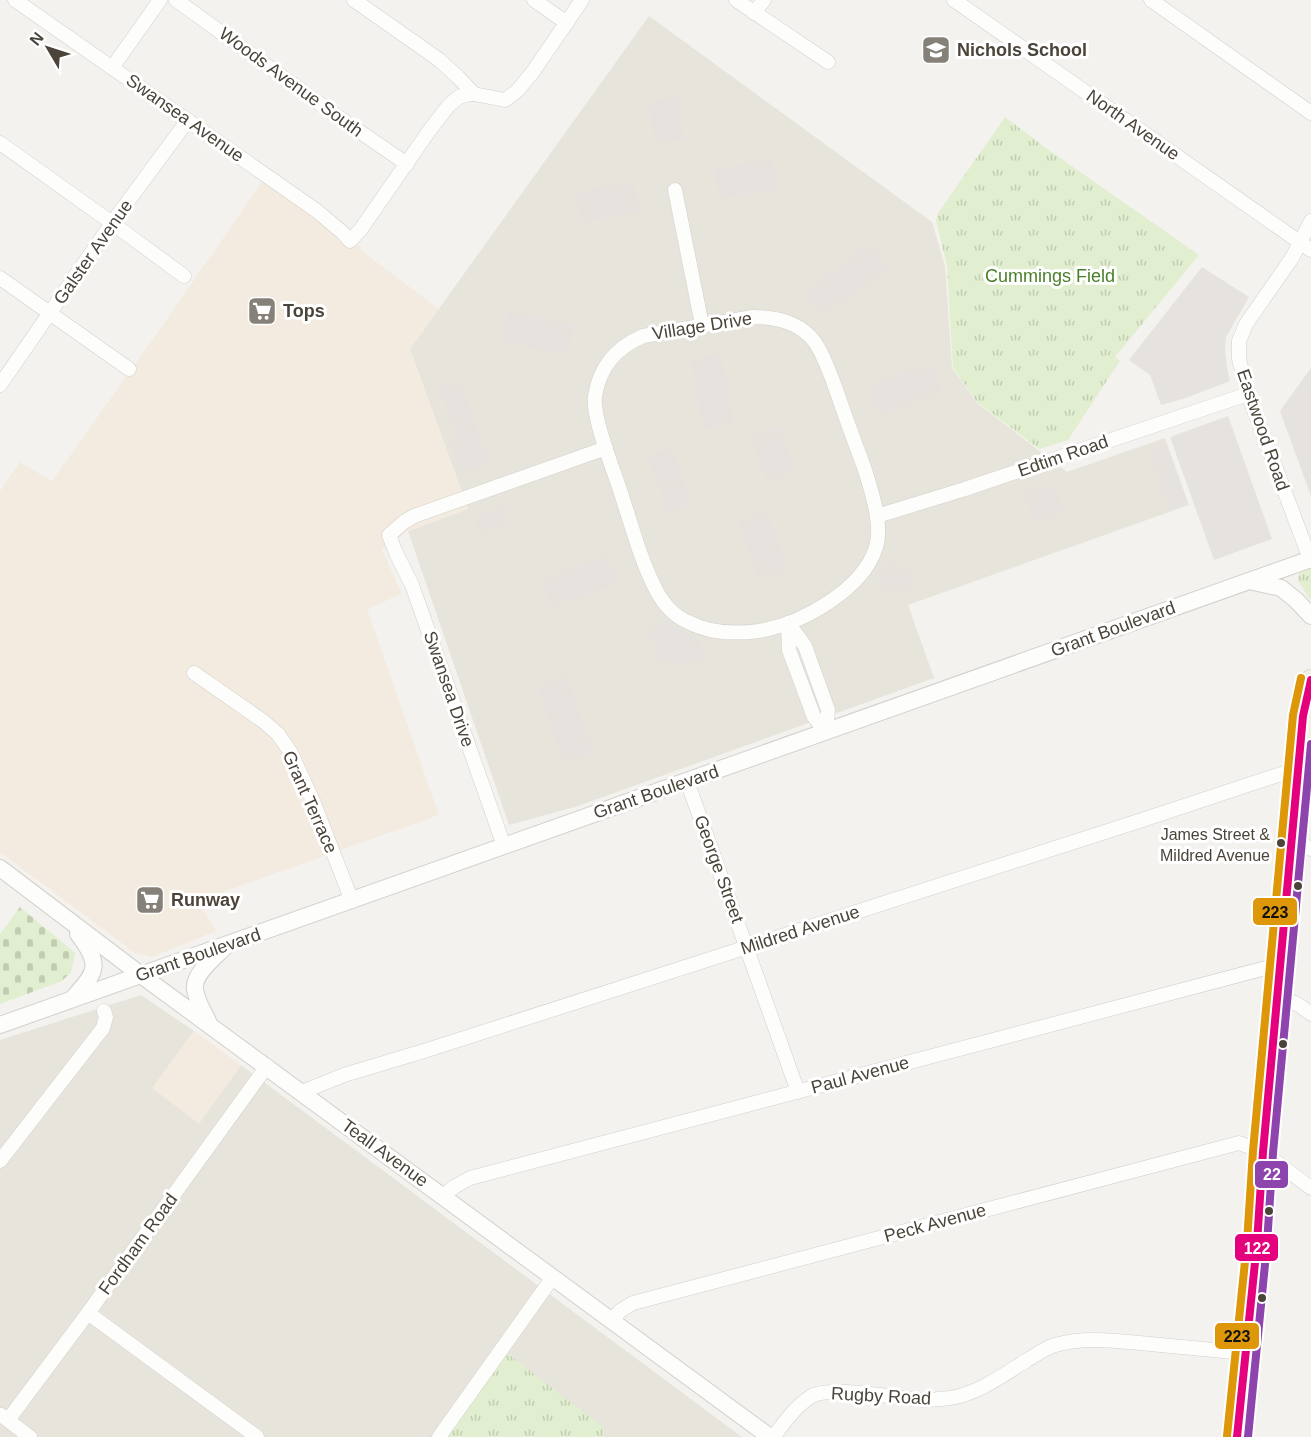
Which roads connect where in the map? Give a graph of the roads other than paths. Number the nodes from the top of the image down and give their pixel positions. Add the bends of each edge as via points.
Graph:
1 (15, 0) edge
2 (160, 0) edge
3 (176, 0) edge
4 (354, 0) edge
5 (534, 0) edge
6 (582, 0) edge
7 (736, 0) edge
8 (764, 0) edge
9 (954, 0) edge
10 (1151, 0) edge
11 (754, 14) junction
12 (567, 23) junction
13 (828, 62) dead end
14 (112, 68) junction
15 (474, 94) junction
16 (1311, 113) edge
17 (188, 120) junction
18 (0, 143) edge
19 (407, 164) junction
20 (675, 190) dead end
21 (1311, 221) edge
22 (112, 223) junction
23 (1305, 246) edge
24 (184, 276) dead end
25 (0, 278) edge
26 (50, 313) junction
27 (702, 325) junction
28 (129, 369) dead end
29 (0, 385) edge
30 (1248, 394) junction
31 (606, 448) junction
32 (877, 516) junction
33 (1311, 559) edge
34 (1292, 565) junction
35 (1248, 581) junction
36 (1296, 600) junction
37 (1311, 616) edge
38 (788, 623) junction
39 (194, 673) dead end
40 (1311, 680) edge
41 (826, 732) junction
42 (1299, 768) junction
43 (687, 781) junction
44 (1302, 844) edge
45 (504, 846) junction
46 (0, 868) edge
47 (352, 901) junction
48 (64, 916) junction
49 (228, 944) junction
50 (747, 947) junction
51 (1281, 964) junction
52 (141, 975) junction
53 (1278, 996) junction
54 (72, 999) junction
55 (104, 1011) dead end
56 (1311, 1014) edge
57 (210, 1024) junction
58 (0, 1025) edge
59 (267, 1066) junction
60 (302, 1092) junction
61 (798, 1092) junction
62 (1263, 1152) junction
63 (0, 1161) edge
64 (1311, 1188) edge
65 (443, 1196) junction
66 (553, 1277) junction
67 (88, 1313) junction
68 (612, 1320) junction
69 (1245, 1353) junction
70 (4, 1417) edge
71 (30, 1437) edge
72 (257, 1437) edge
73 (439, 1437) edge
74 (772, 1437) edge
75 (1236, 1437) edge

1 - 14 street, Swansea Avenue
2 - 14 street
3 - 19 street, Woods Avenue South
4 - 15 street via 438,59
5 - 12 street
6 - 12 street
7 - 11 street
8 - 11 street
9 - 23 street, North Avenue
10 - 16 street
11 - 13 street
12 - 15 street via 517,91 505,100
14 - 17 street, Swansea Avenue
15 - 19 street via 459,97 449,105
17 - 19 street, Swansea Avenue via 317,211 350,241 362,230
17 - 22 street, Galster Avenue
18 - 22 street
20 - 27 street
21 - 23 street, Eastwood Road
22 - 24 street
22 - 26 street, Galster Avenue
23 - 30 street, Eastwood Road via 1292,258 1246,324 1239,341 1239,359
25 - 26 street
26 - 28 street
26 - 29 street, Galster Avenue
27 - 31 street, Village Drive via 644,336 629,342 608,362 594,398
27 - 32 street, Village Drive via 769,317 794,326 815,342 830,372 866,473
30 - 32 street, Edtim Road
30 - 33 street, Eastwood Road
31 - 38 street, Village Drive via 644,563 657,592 677,616 716,631 759,630
31 - 45 street, Swansea Drive via 414,516 389,535 412,585
32 - 38 street, Village Drive via 877,545 863,571 829,602
33 - 34 street, Grant Boulevard
34 - 35 street, Grant Boulevard
34 - 36 street
35 - 36 street via 1281,588
35 - 41 street, Grant Boulevard
36 - 37 street
38 - 41 street via 805,645 828,710
39 - 47 street, Grant Terrace via 278,734 313,801
40 - 42 main road
41 - 43 street, Grant Boulevard
42 - 44 main road
42 - 50 street, Mildred Avenue
43 - 45 street, Grant Boulevard
43 - 50 street, George Street
44 - 51 main road
45 - 47 street, Grant Boulevard
46 - 48 street, Teall Avenue
47 - 49 street, Grant Boulevard
48 - 52 street, Teall Avenue
48 - 54 street via 90,949 94,966 92,975
49 - 52 street, Grant Boulevard
49 - 57 street via 195,981 199,1004
50 - 60 street, Mildred Avenue via 344,1075
50 - 61 street, George Street
51 - 53 main road
51 - 61 street, Paul Avenue
52 - 54 street, Grant Boulevard
52 - 57 street, Teall Avenue
53 - 56 street
53 - 62 main road
54 - 58 street, Grant Boulevard
55 - 63 street via 103,1028
57 - 59 street, Teall Avenue
59 - 60 street, Teall Avenue
59 - 67 street, Fordham Road
60 - 65 street, Teall Avenue
61 - 65 street, Paul Avenue via 470,1178
62 - 64 street
62 - 68 street, Peck Avenue via 1239,1143 633,1304
62 - 69 main road
65 - 66 street, Teall Avenue
66 - 68 street, Teall Avenue
66 - 73 street
67 - 70 street, Fordham Road
67 - 72 street
68 - 74 street, Teall Avenue
69 - 74 street, Rugby Road via 1113,1340 1072,1341 1042,1351 984,1387 952,1398 923,1400 831,1392 811,1396
69 - 75 main road
70 - 71 street

